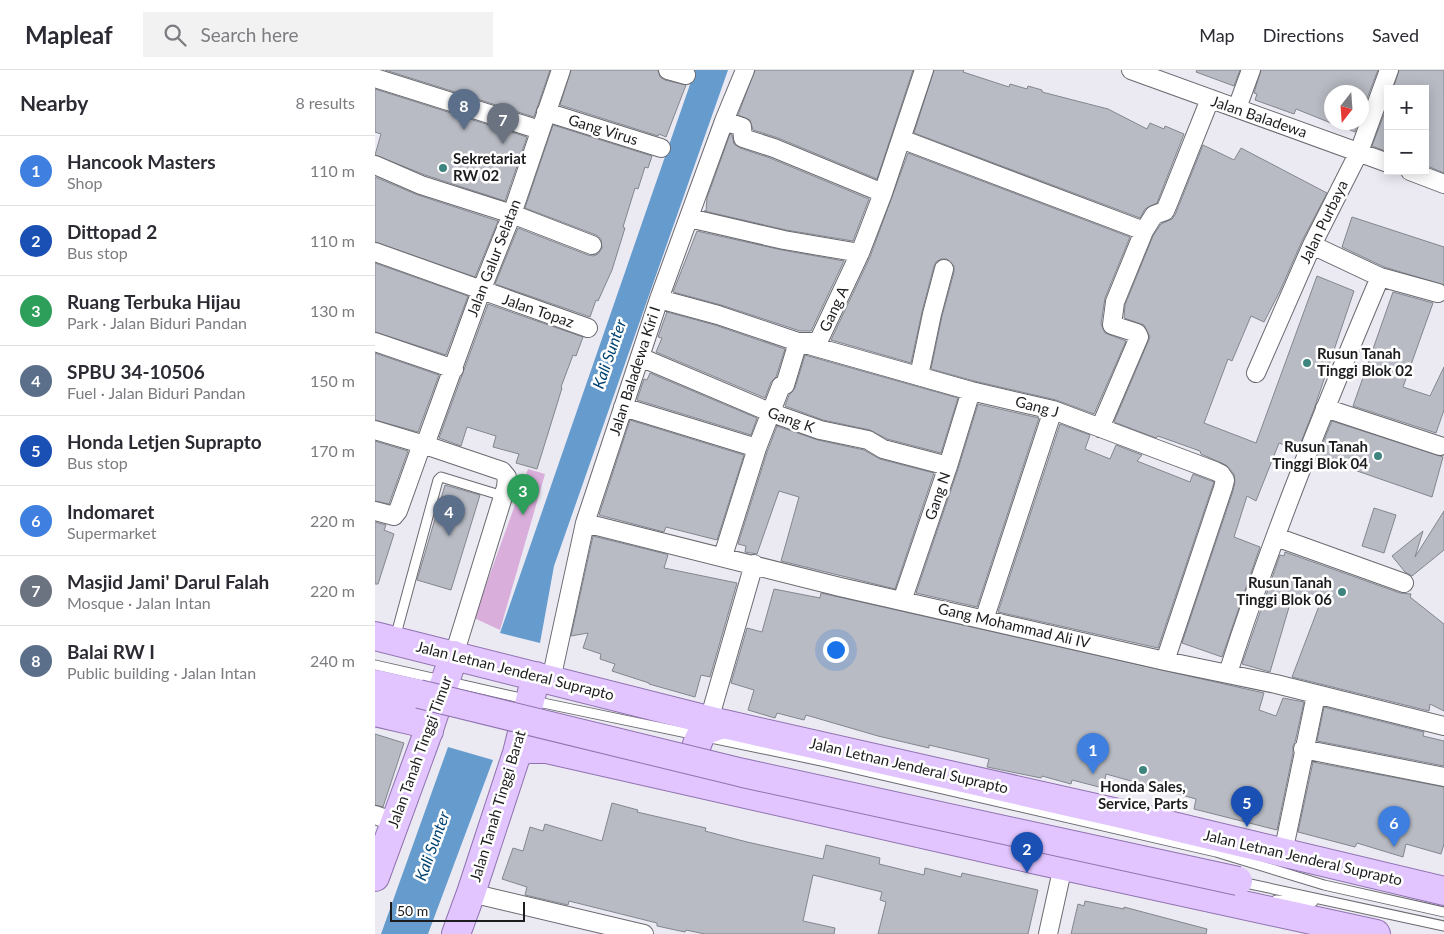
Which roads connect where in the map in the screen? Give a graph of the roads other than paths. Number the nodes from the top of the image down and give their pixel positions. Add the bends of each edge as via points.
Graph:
1 (561, 70) edge
2 (668, 70) edge
3 (745, 70) edge
4 (924, 70) edge
5 (1131, 70) edge
6 (1251, 70) edge
7 (1389, 70) edge
8 (686, 75) dead end
9 (375, 78) edge
10 (1207, 107) junction
11 (1237, 108) junction
12 (546, 112) junction
13 (724, 122) junction
14 (540, 130) junction
15 (901, 139) junction
16 (661, 148) dead end
17 (1356, 156) junction
18 (1384, 162) edge
19 (375, 165) edge
20 (1420, 175) edge
21 (1444, 184) edge
22 (883, 193) junction
23 (512, 214) junction
24 (689, 218) junction
25 (1144, 232) junction
26 (592, 245) dead end
27 (1312, 245) junction
28 (375, 252) edge
29 (859, 253) junction
30 (944, 269) dead end
31 (1380, 277) junction
32 (481, 291) junction
33 (1438, 293) dead end
34 (659, 299) junction
35 (588, 328) dead end
36 (375, 342) edge
37 (798, 342) junction
38 (640, 357) junction
39 (453, 369) junction
40 (1256, 373) dead end
41 (919, 376) junction
42 (971, 391) junction
43 (623, 407) junction
44 (1325, 408) junction
45 (1053, 410) junction
46 (772, 413) junction
47 (1100, 428) junction
48 (375, 430) edge
49 (424, 444) junction
50 (1440, 446) dead end
51 (757, 448) junction
52 (948, 466) junction
53 (503, 496) junction
54 (375, 511) edge
55 (585, 523) junction
56 (1276, 537) junction
57 (723, 556) junction
58 (754, 564) junction
59 (1404, 583) dead end
60 (902, 601) junction
61 (984, 620) junction
62 (385, 638) edge
63 (1165, 661) junction
64 (375, 665) edge
65 (449, 668) junction
66 (1228, 674) junction
67 (375, 684) edge
68 (538, 685) junction
69 (1316, 694) junction
70 (375, 712) edge
71 (1444, 726) edge
72 (711, 727) junction
73 (429, 731) junction
74 (1303, 749) junction
75 (517, 753) junction
76 (1444, 777) edge
77 (699, 784) junction
78 (385, 818) edge
79 (1283, 853) junction
80 (1063, 866) junction
81 (375, 876) edge
82 (1238, 881) junction
83 (1444, 891) edge
84 (471, 893) junction
85 (1216, 899) junction
86 (1286, 901) junction
87 (1336, 902) junction
88 (1444, 912) edge
89 (1444, 926) edge
90 (1369, 933) edge
91 (456, 934) edge
92 (644, 934) edge
93 (1048, 934) edge

1 - 12 street, Jalan Galur Selatan
2 - 8 street
3 - 13 street, Jalan Baladewa Kiri I
4 - 15 street, Gang A
5 - 10 street, Jalan Baladewa
6 - 11 street
7 - 17 street, Jalan Purbaya
9 - 14 street
10 - 11 street, Jalan Baladewa
10 - 25 street via 1165,211 1154,215
11 - 17 street, Jalan Baladewa
12 - 14 street, Jalan Galur Selatan
12 - 16 street, Gang Virus
13 - 22 street via 742,127 743,138
13 - 24 street, Jalan Baladewa Kiri I
14 - 23 street, Jalan Galur Selatan
15 - 22 street, Gang A
15 - 25 street
17 - 18 street, Jalan Baladewa
17 - 27 street, Jalan Purbaya
19 - 23 street via 421,185
20 - 21 street
22 - 29 street, Gang A
23 - 26 street
23 - 32 street, Jalan Galur Selatan
24 - 29 street
24 - 34 street, Jalan Baladewa Kiri I
25 - 47 street via 1115,302 1112,325 1139,336
27 - 31 street
27 - 40 street, Jalan Purbaya
28 - 32 street, Jalan Topaz
29 - 37 street, Gang A via 819,342
30 - 41 street
31 - 33 street
31 - 44 street
32 - 35 street, Jalan Topaz
32 - 39 street, Jalan Galur Selatan
34 - 37 street, Gang J
34 - 38 street, Jalan Baladewa Kiri I
36 - 39 street
37 - 41 street, Gang J
37 - 46 street via 785,385 781,386
38 - 43 street, Jalan Baladewa Kiri I
38 - 46 street, Gang K
39 - 49 street, Jalan Galur Selatan
41 - 42 street, Gang J
42 - 45 street, Gang J
42 - 52 street, Gang N
43 - 51 street
43 - 55 street, Jalan Baladewa Kiri I
44 - 50 street
44 - 56 street
45 - 47 street, Gang J
45 - 61 street
46 - 51 street
46 - 52 street, Gang K
47 - 63 street, Gang J via 1192,461 1221,474 1225,480
48 - 49 street
49 - 53 street via 501,471 507,477
49 - 54 street, Jalan Galur Selatan via 398,511 394,516
51 - 57 street
52 - 60 street, Gang N
53 - 62 lane via 441,476
53 - 65 street
55 - 57 street, Gang Mohammad Ali IV
55 - 68 street, Jalan Baladewa Kiri I
56 - 59 street
56 - 66 street
57 - 58 street, Gang Mohammad Ali IV
58 - 60 street, Gang Mohammad Ali IV
58 - 72 street
60 - 61 street, Gang Mohammad Ali IV
61 - 63 street, Gang Mohammad Ali IV
62 - 65 main road, Jalan Letnan Jenderal Suprapto
63 - 66 street, Gang Mohammad Ali IV
64 - 65 lane via 415,674
65 - 68 main road, Jalan Letnan Jenderal Suprapto
65 - 73 main road, Jalan Tanah Tinggi Timur
66 - 69 street, Gang Mohammad Ali IV
67 - 82 main road, bridge via 743,772
68 - 72 main road, Jalan Letnan Jenderal Suprapto
68 - 75 main road, Jalan Tanah Tinggi Barat
69 - 71 street, Gang Mohammad Ali IV
69 - 74 street
70 - 73 main road via 418,722
72 - 77 main road via 693,766
72 - 79 main road, Jalan Letnan Jenderal Suprapto via 1122,814
72 - 88 lane via 826,762 1216,852 1324,885
73 - 78 main road, Jalan Tanah Tinggi Timur
74 - 76 street
74 - 79 street
75 - 77 main road via 527,749 547,749
75 - 84 main road, Jalan Tanah Tinggi Barat
77 - 80 main road
78 - 81 main road, Jalan Tanah Tinggi Timur
79 - 83 main road, Jalan Letnan Jenderal Suprapto
80 - 85 main road
80 - 93 street
82 - 86 main road
82 - 87 lane
84 - 91 main road, Jalan Tanah Tinggi Barat
84 - 92 street
85 - 86 lane
85 - 90 main road
86 - 87 lane
86 - 90 main road
87 - 89 lane

